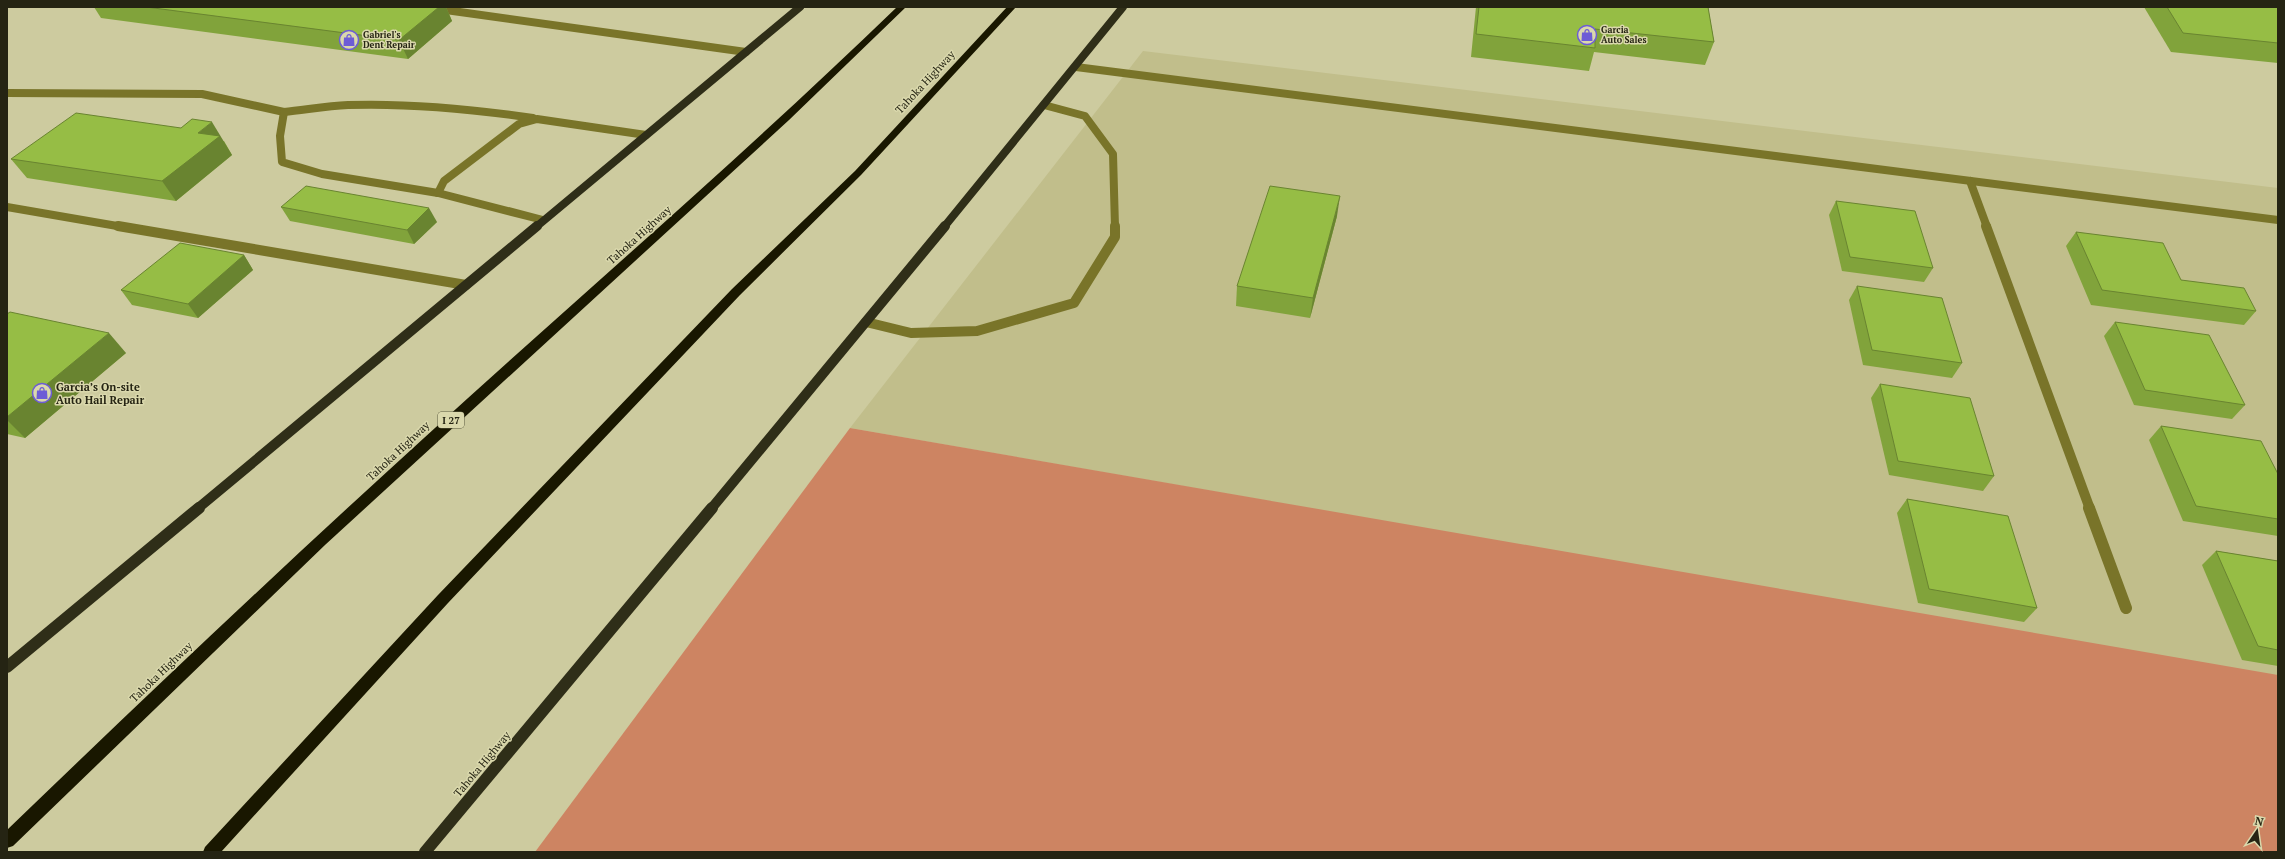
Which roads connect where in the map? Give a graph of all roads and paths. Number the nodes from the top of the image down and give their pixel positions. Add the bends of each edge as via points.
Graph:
1 (424, 7) edge
2 (480, 7) edge
3 (800, 7) edge
4 (902, 7) edge
5 (1012, 7) edge
6 (1123, 7) edge
7 (472, 14) junction
8 (746, 52) junction
9 (1076, 67) junction
10 (7, 93) edge
11 (1044, 105) junction
12 (284, 112) junction
13 (537, 119) junction
14 (646, 135) junction
15 (1970, 181) junction
16 (438, 193) junction
17 (7, 207) edge
18 (543, 220) junction
19 (2278, 220) edge
20 (466, 285) junction
21 (866, 322) junction
22 (2126, 608) dead end
23 (7, 667) edge
24 (7, 841) edge
25 (211, 852) edge
26 (425, 852) edge

1 - 7 lane
2 - 7 lane
3 - 8 main road
4 - 24 highway, Tahoka Highway / I 27 via 761,140 428,441 209,644
5 - 25 highway, Tahoka Highway via 858,173 736,292 448,593
6 - 9 main road, Tahoka Highway
7 - 8 lane
8 - 14 main road
9 - 11 main road, Tahoka Highway
9 - 15 lane
10 - 12 lane via 202,94
11 - 21 main road, Tahoka Highway
11 - 21 lane via 1085,116 1113,154 1115,237 1074,303 977,331 911,333
12 - 13 lane via 347,105 428,106
12 - 16 lane via 280,136 282,162 322,174
13 - 14 lane
13 - 16 lane via 519,124 444,181
14 - 18 main road
15 - 19 lane
15 - 22 lane
16 - 18 lane
17 - 20 lane
18 - 20 main road
20 - 23 main road
21 - 26 main road, Tahoka Highway

